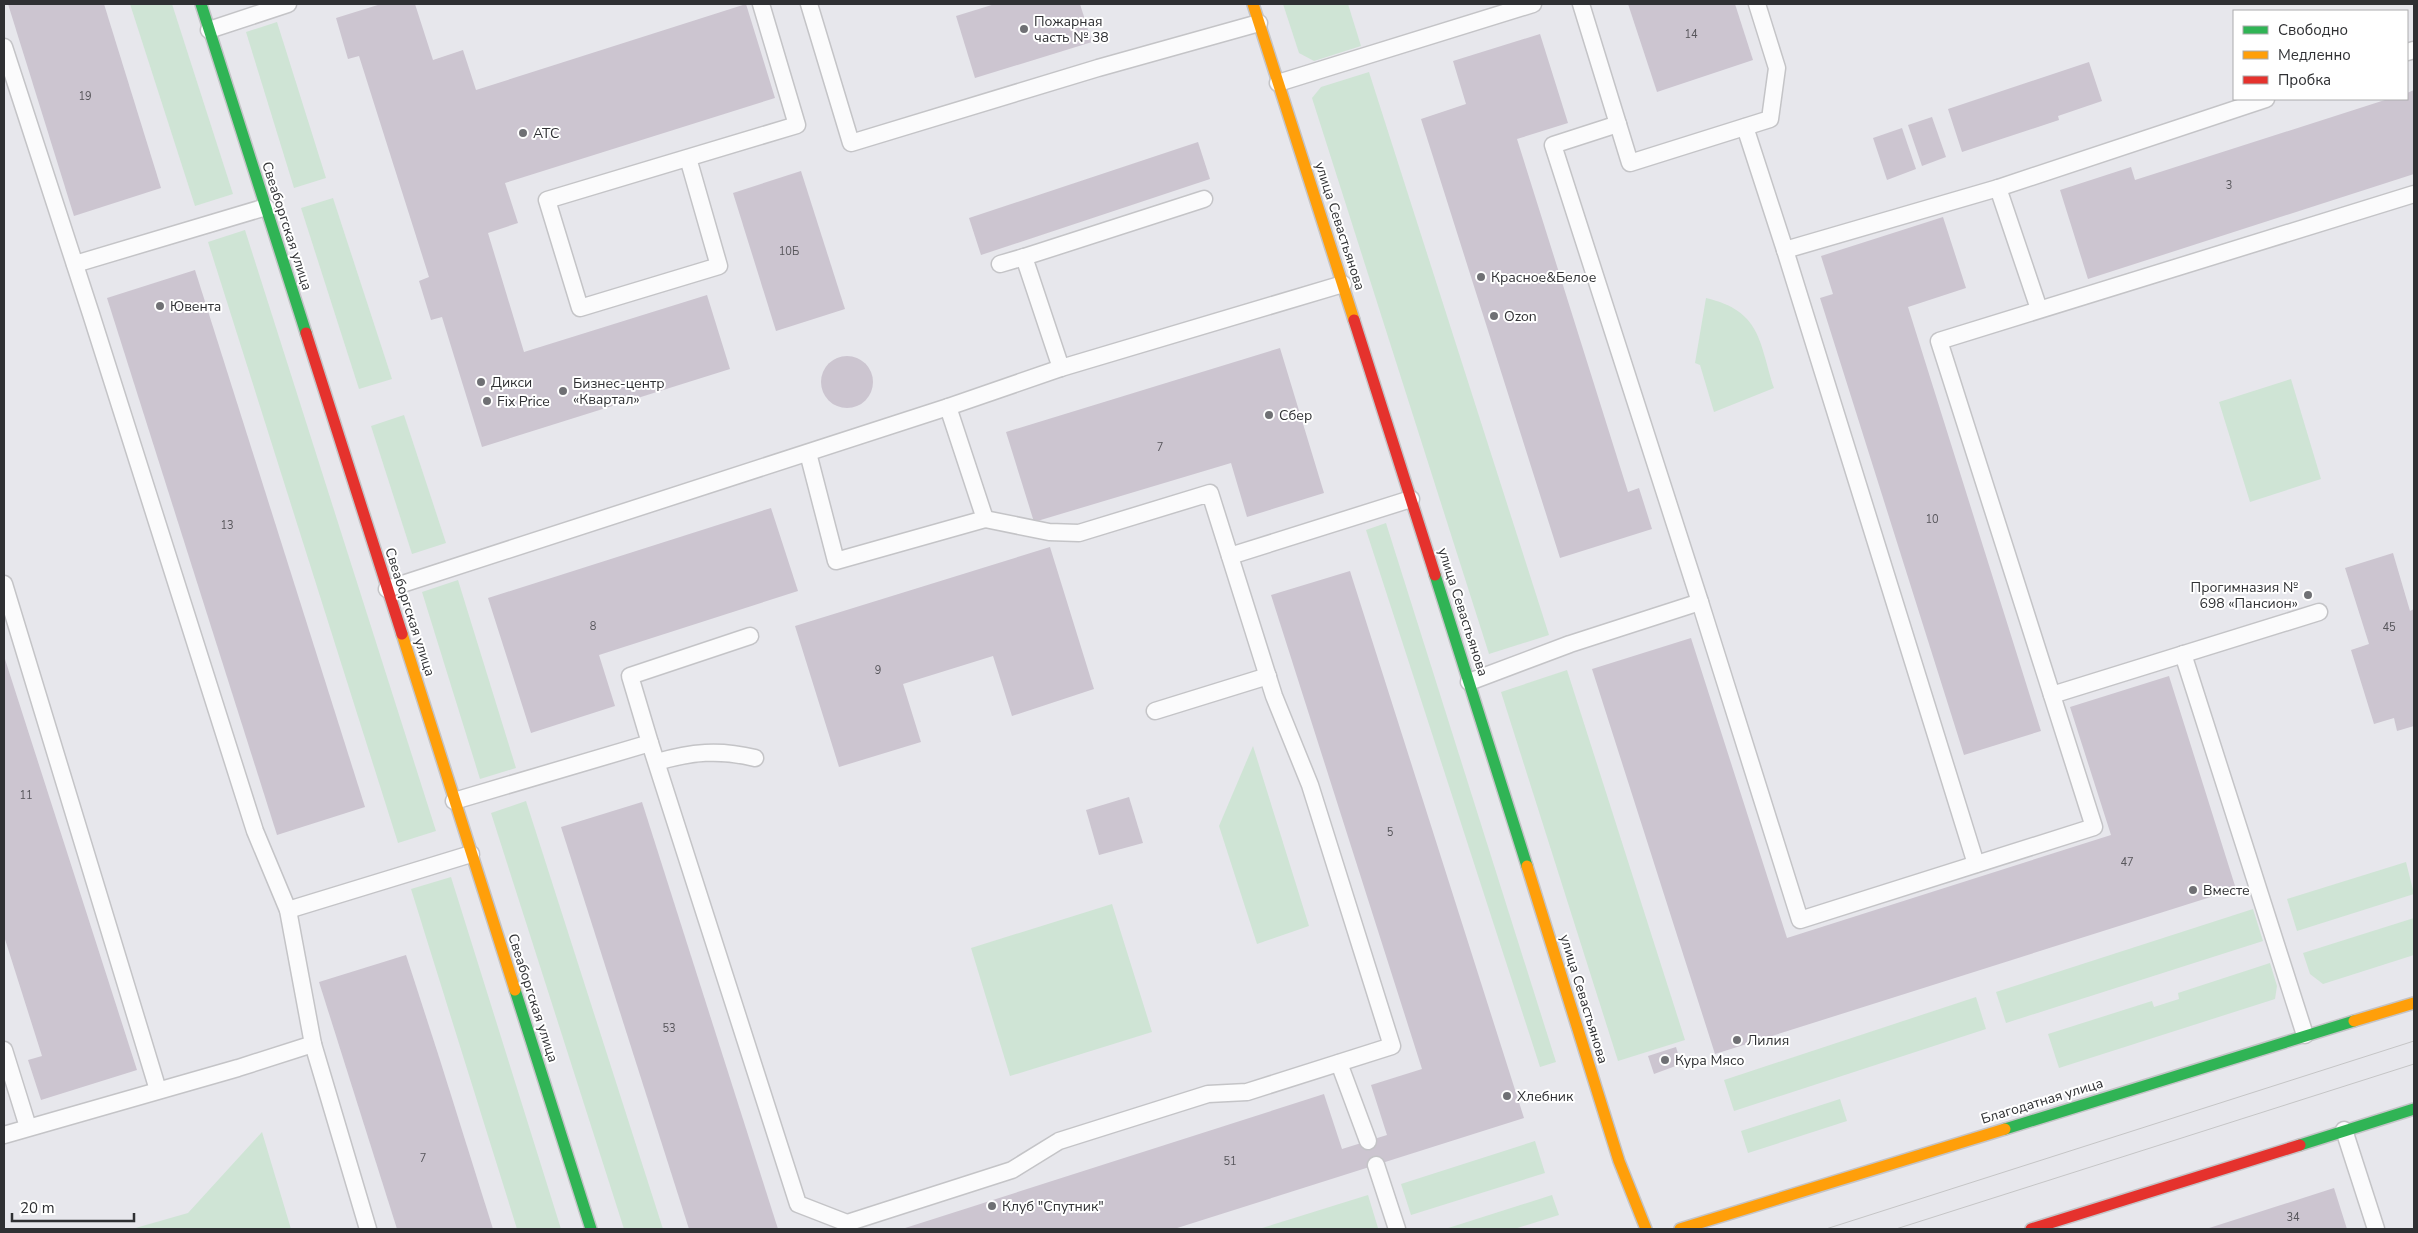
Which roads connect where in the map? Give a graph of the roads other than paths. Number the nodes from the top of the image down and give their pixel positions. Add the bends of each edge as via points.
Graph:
1 (201, 4) edge
2 (288, 4) edge
3 (762, 4) edge
4 (809, 4) edge
5 (1253, 4) edge
6 (1533, 4) edge
7 (1581, 4) edge
8 (1757, 4) edge
9 (1259, 23) junction
10 (209, 30) junction
11 (4, 47) edge
12 (1278, 83) junction
13 (2263, 100) edge
14 (1618, 124) junction
15 (1745, 127) junction
16 (688, 158) junction
17 (1998, 188) junction
18 (2414, 194) edge
19 (1204, 199) dead end
20 (266, 207) junction
21 (1785, 250) junction
22 (1024, 257) junction
23 (76, 264) junction
24 (1000, 264) dead end
25 (1343, 284) junction
26 (2039, 309) junction
27 (1061, 368) junction
28 (948, 407) junction
29 (808, 453) junction
30 (1411, 499) junction
31 (985, 519) junction
32 (1230, 556) junction
33 (4, 584) edge
34 (387, 589) junction
35 (1700, 602) junction
36 (2318, 612) dead end
37 (750, 636) dead end
38 (2183, 654) junction
39 (1268, 676) junction
40 (1470, 682) junction
41 (2052, 695) junction
42 (1155, 711) dead end
43 (650, 743) junction
44 (755, 758) dead end
45 (657, 762) junction
46 (454, 801) junction
47 (472, 854) junction
48 (1976, 864) junction
49 (288, 910) junction
50 (2414, 1003) edge
51 (2306, 1035) junction
52 (313, 1044) junction
53 (4, 1050) edge
54 (1339, 1062) junction
55 (158, 1090) junction
56 (2414, 1109) edge
57 (28, 1127) junction
58 (2344, 1130) junction
59 (4, 1135) edge
60 (1368, 1141) dead end
61 (1376, 1165) dead end
62 (848, 1226) edge
63 (2050, 1226) edge
64 (368, 1229) edge
65 (591, 1229) edge
66 (1397, 1229) edge
67 (1646, 1229) edge
68 (1680, 1229) edge
69 (2031, 1229) edge
70 (2376, 1229) edge

1 - 10 street, Свеаборгская улица
2 - 10 lane
3 - 16 lane via 797,125
4 - 9 lane via 851,143
5 - 9 street, улица Севастьянова
6 - 12 lane
7 - 14 lane
8 - 15 lane via 1777,68 1770,119
9 - 12 street, улица Севастьянова
10 - 20 street, Свеаборгская улица
11 - 23 lane
12 - 25 street, улица Севастьянова
13 - 17 lane
14 - 15 lane via 1630,163
14 - 35 lane via 1553,145
15 - 21 lane
16 - 16 lane via 547,200 580,308 719,266
17 - 21 lane
17 - 26 lane
18 - 26 lane
19 - 22 lane
20 - 23 lane
20 - 34 street, Свеаборгская улица
21 - 48 lane
22 - 24 lane
22 - 27 lane
23 - 49 lane via 255,831
25 - 27 lane
25 - 30 street, улица Севастьянова
26 - 41 lane via 1939,342
27 - 28 lane
28 - 29 lane
28 - 31 lane
29 - 31 lane via 836,561
29 - 34 lane
30 - 32 lane
30 - 40 street, улица Севастьянова
31 - 32 lane via 1049,532 1079,533 1210,493
32 - 39 lane
33 - 55 lane
34 - 46 street, Свеаборгская улица
35 - 40 lane via 1570,644
35 - 48 lane via 1800,920
36 - 38 lane
37 - 43 lane via 630,676
38 - 41 lane
38 - 51 lane
39 - 42 lane
39 - 54 lane via 1310,785 1392,1046
40 - 67 street, улица Севастьянова via 1619,1161
41 - 48 lane via 2094,827
43 - 45 lane
43 - 46 lane
44 - 45 lane via 733,752 690,753
45 - 62 lane via 798,1204
46 - 47 street, Свеаборгская улица
47 - 49 lane
47 - 65 street, Свеаборгская улица
49 - 52 lane
50 - 51 street, Благодатная улица
51 - 68 street, Благодатная улица
52 - 55 lane
52 - 64 lane
53 - 57 lane
54 - 60 lane
54 - 62 lane via 1247,1092 1208,1094 1059,1140 1012,1170
55 - 57 lane
56 - 58 street
57 - 59 lane
58 - 63 street
58 - 70 lane
61 - 66 lane
63 - 69 street

